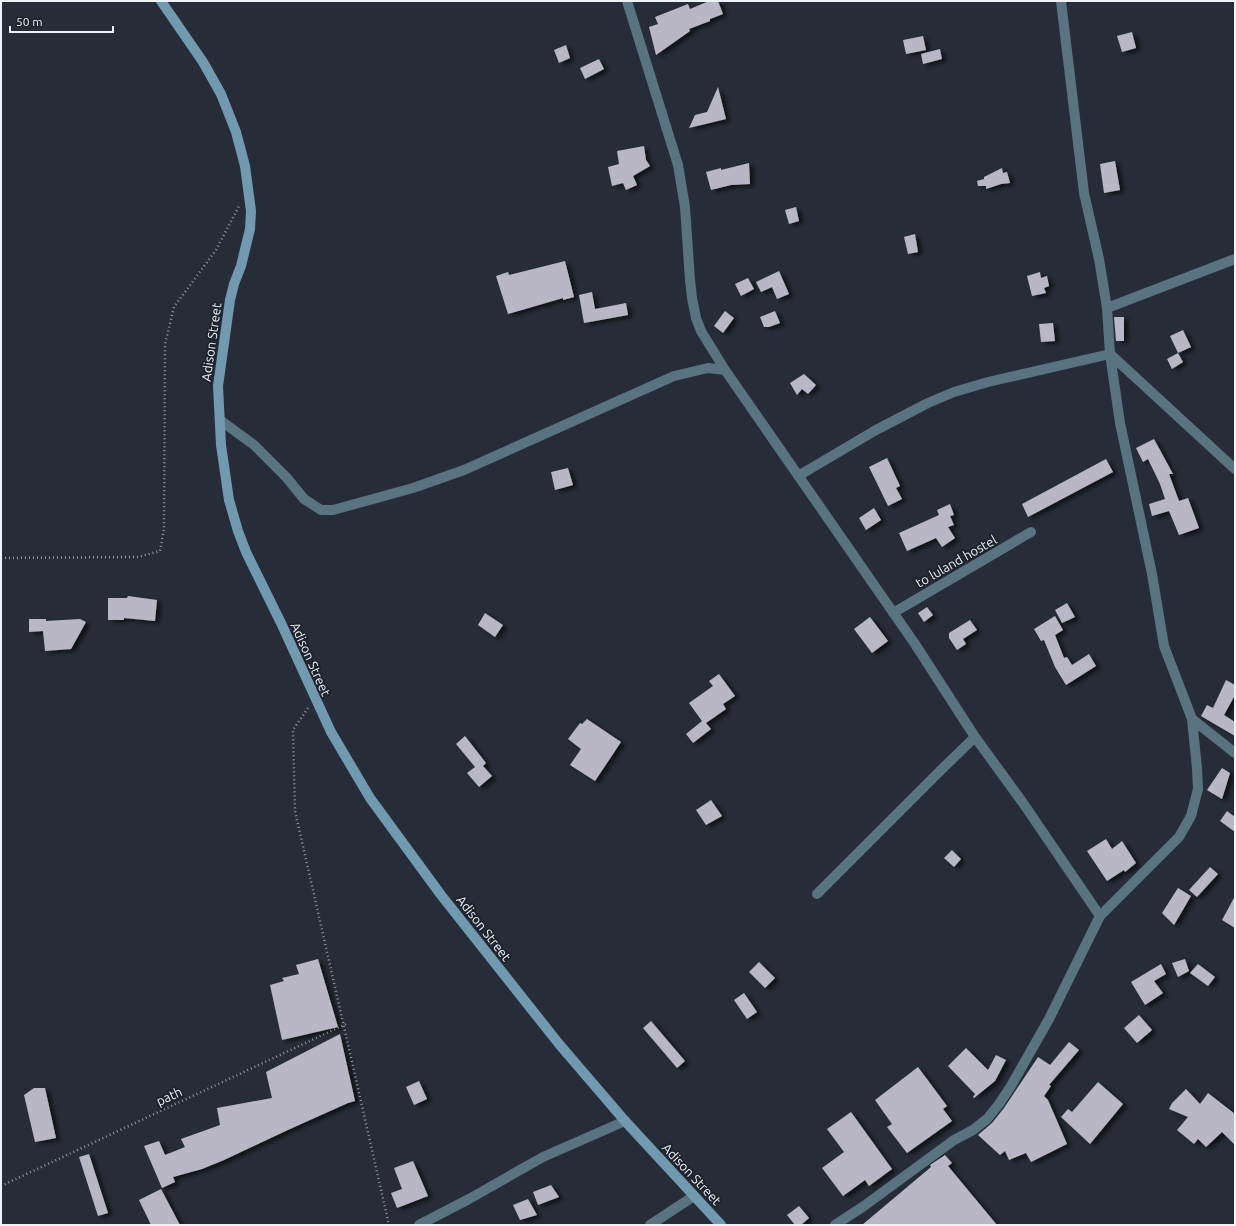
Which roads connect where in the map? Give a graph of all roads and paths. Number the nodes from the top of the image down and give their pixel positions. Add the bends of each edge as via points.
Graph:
1 (161, 1) edge
2 (626, 1) edge
3 (1061, 1) edge
4 (249, 188) junction
5 (1235, 259) edge
6 (1106, 308) junction
7 (1110, 354) junction
8 (725, 370) junction
9 (220, 420) junction
10 (1235, 469) edge
11 (798, 476) junction
12 (1031, 532) dead end
13 (1, 558) edge
14 (893, 613) junction
15 (314, 698) junction
16 (1192, 719) junction
17 (975, 737) junction
18 (1235, 753) edge
19 (817, 894) dead end
20 (1100, 916) junction
21 (346, 1024) dead end
22 (625, 1121) junction
23 (1, 1186) edge
24 (694, 1196) junction
25 (389, 1225) edge
26 (419, 1225) edge
27 (650, 1225) edge
28 (721, 1225) edge
29 (835, 1225) edge

1 - 4 street, Adison Street via 203,62 221,94 236,132
2 - 8 street via 678,165 685,207 692,298 696,318
3 - 6 street via 1084,193 1099,259
4 - 9 street, Adison Street via 250,229 230,300 221,355 218,386
4 - 13 path via 216,250 174,307 170,322 165,344 164,529 160,551 138,557
5 - 6 street
6 - 7 street
7 - 10 street
7 - 11 street via 954,392 876,430
7 - 16 street via 1120,424 1152,574 1164,646
8 - 9 street via 708,368 674,376 464,470 406,490 333,510 321,510 304,499 254,445
8 - 11 street
9 - 15 street, Adison Street via 229,500 238,531
11 - 14 street
12 - 14 street, to luland hostel
14 - 17 street
15 - 22 street, Adison Street via 337,744 370,798 486,952 559,1044
15 - 25 path via 293,730 295,811
16 - 18 street
16 - 20 street via 1198,789 1191,816 1179,837
17 - 19 street
17 - 20 street
20 - 29 street via 1049,1019 999,1104 973,1130 954,1140
21 - 23 path, path
22 - 24 street, Adison Street
22 - 26 street via 543,1157
24 - 27 street
24 - 28 street, Adison Street

